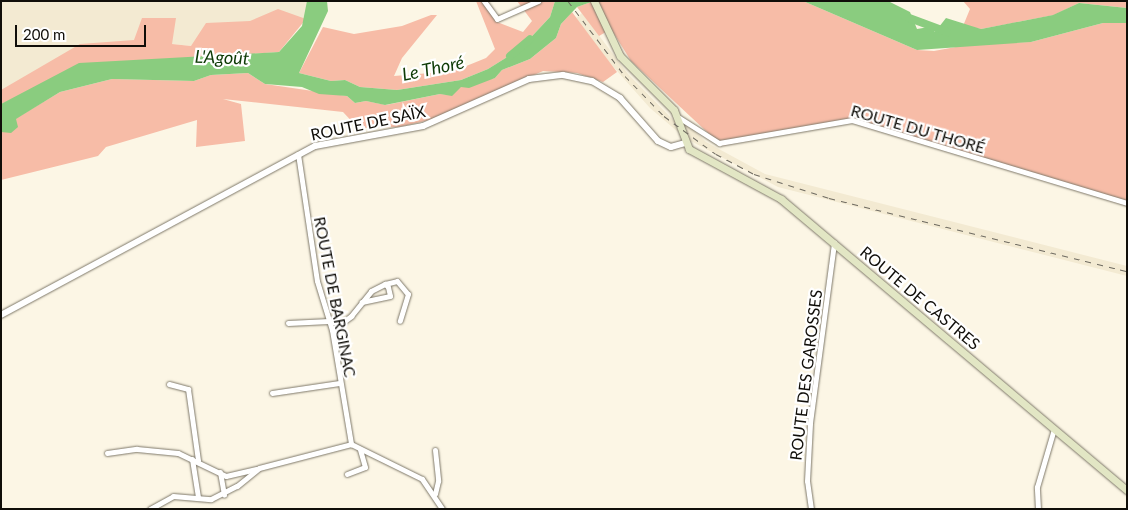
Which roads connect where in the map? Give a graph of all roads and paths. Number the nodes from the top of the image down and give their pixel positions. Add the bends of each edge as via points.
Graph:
1 (484, 1) edge
2 (538, 1) edge
3 (594, 1) edge
4 (678, 117) junction
5 (685, 143) junction
6 (298, 154) junction
7 (1127, 203) edge
8 (834, 243) junction
9 (385, 284) junction
10 (362, 302) junction
11 (1, 315) edge
12 (329, 321) junction
13 (400, 321) dead end
14 (288, 323) dead end
15 (332, 330) junction
16 (338, 383) junction
17 (170, 384) dead end
18 (272, 393) dead end
19 (1054, 429) junction
20 (351, 444) junction
21 (360, 449) junction
22 (435, 450) dead end
23 (107, 453) dead end
24 (195, 459) junction
25 (259, 468) junction
26 (220, 472) junction
27 (347, 474) dead end
28 (1127, 490) edge
29 (224, 495) junction
30 (435, 495) junction
31 (198, 498) junction
32 (150, 509) edge
33 (442, 509) edge
34 (811, 509) edge
35 (1038, 509) edge

1 - 2 street via 492,17 505,17
3 - 4 main road via 625,62
4 - 5 main road
4 - 7 street, ROUTE DU THORÉ via 719,143 852,120
5 - 6 street, ROUTE DE SAÏX via 671,146 658,142 630,107 600,85 554,75 519,83 423,126 329,142
5 - 8 main road, ROUTE DE CASTRES via 698,155 773,193
6 - 11 street, ROUTE DE SAÏX
6 - 12 street, ROUTE DE BARGINAC via 317,281
8 - 19 main road, ROUTE DE CASTRES
8 - 34 street, ROUTE DES GAROSSES via 810,423 807,481
9 - 10 street via 370,291
9 - 10 street via 390,296
9 - 13 street via 397,281 408,294
10 - 15 street
12 - 14 street
12 - 15 street, ROUTE DE BARGINAC
15 - 16 street, ROUTE DE BARGINAC
16 - 18 street
16 - 20 street, ROUTE DE BARGINAC
17 - 24 street via 188,389
19 - 28 main road, ROUTE DE CASTRES
19 - 35 street via 1037,487
20 - 21 street
20 - 25 street
21 - 27 street via 365,467
21 - 30 street via 386,464 411,471
22 - 30 street via 438,481
23 - 24 street via 155,450
24 - 26 street
24 - 31 street
25 - 26 street via 235,475
25 - 29 street
26 - 29 street
29 - 31 street
30 - 33 street
31 - 32 street via 174,496

